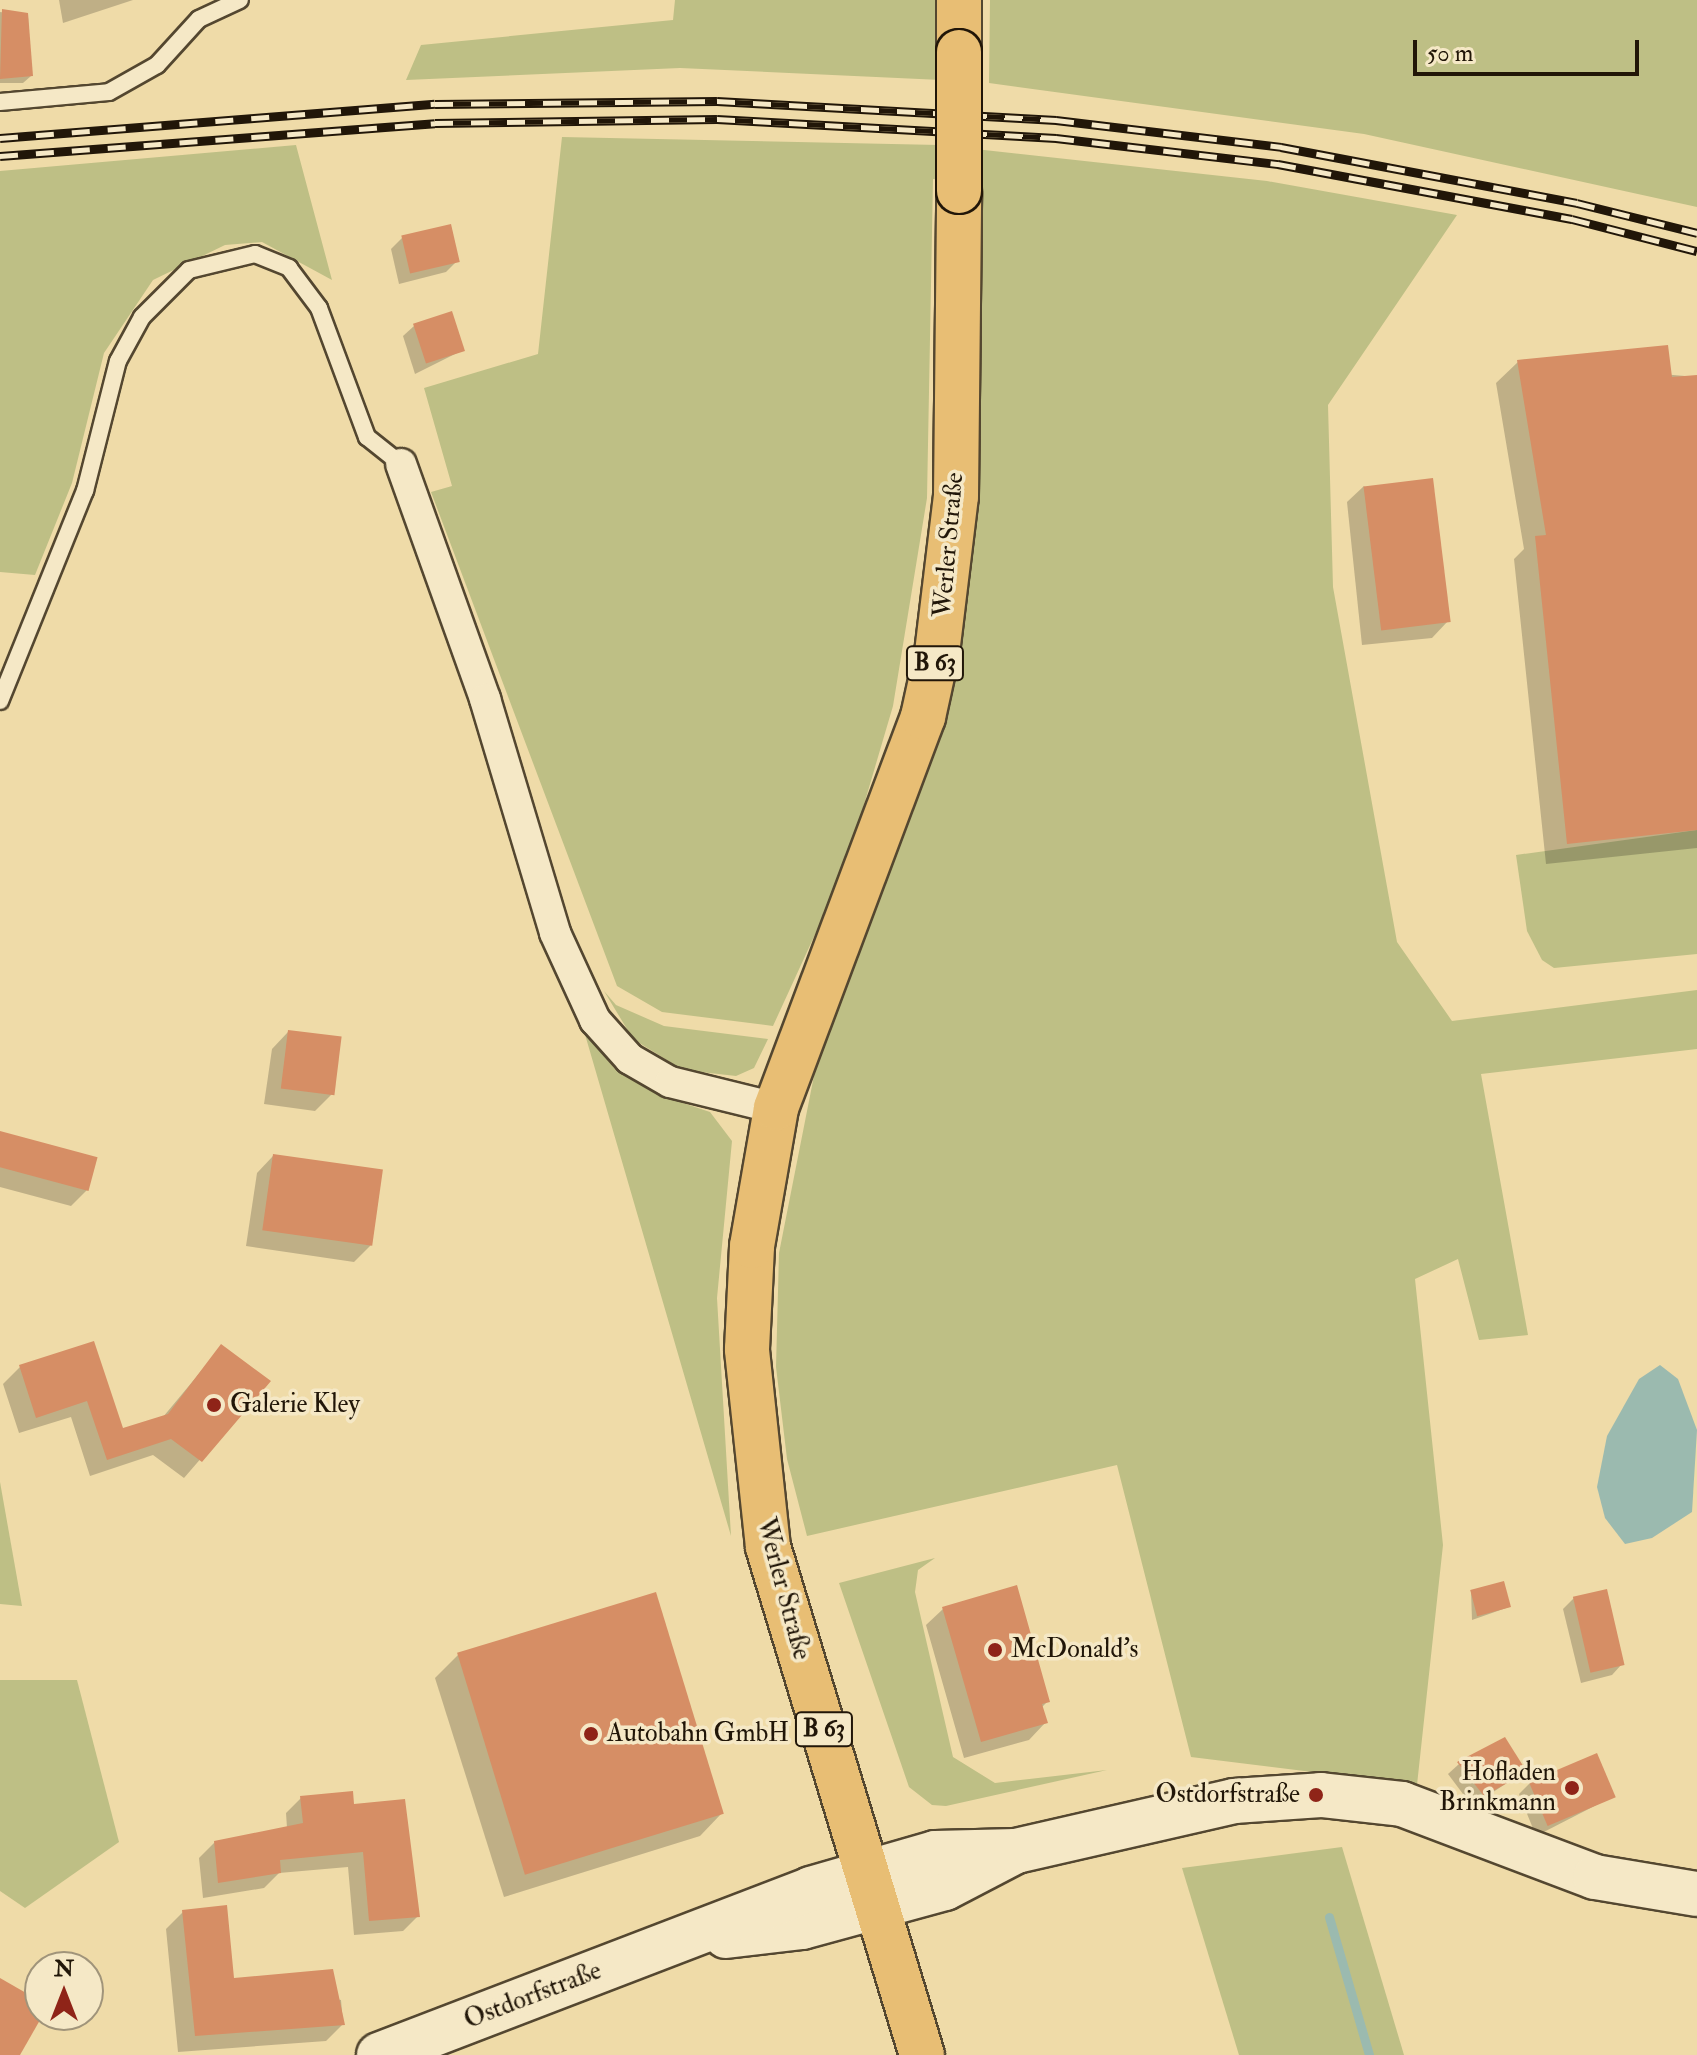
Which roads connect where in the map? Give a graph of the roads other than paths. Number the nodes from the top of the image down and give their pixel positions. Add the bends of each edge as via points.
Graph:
1 (240, 0) edge
2 (959, 0) edge
3 (0, 102) edge
4 (401, 464) joint
5 (0, 701) edge
6 (776, 1108) junction
7 (873, 1889) junction
8 (1697, 1894) edge
9 (379, 2055) edge
10 (922, 2055) edge

1 - 3 lane via 199,19 157,65 109,92
2 - 6 main road, Werler Straße / B 63, bridge via 956,496 937,653 923,717
4 - 5 lane via 367,437 319,308 289,268 255,254 189,270 150,307 118,361 85,491
4 - 6 street via 485,699 555,933 595,1020 630,1059 670,1082
6 - 7 main road, Werler Straße / B 63 via 752,1246 747,1349 755,1477 778,1585
7 - 8 main road, Ostdorfstraße via 952,1851 1016,1851 1234,1801 1343,1796 1441,1815 1623,1885
7 - 9 main road, Ostdorfstraße via 775,1900 688,1939
7 - 10 main road, Werler Straße / B 63

